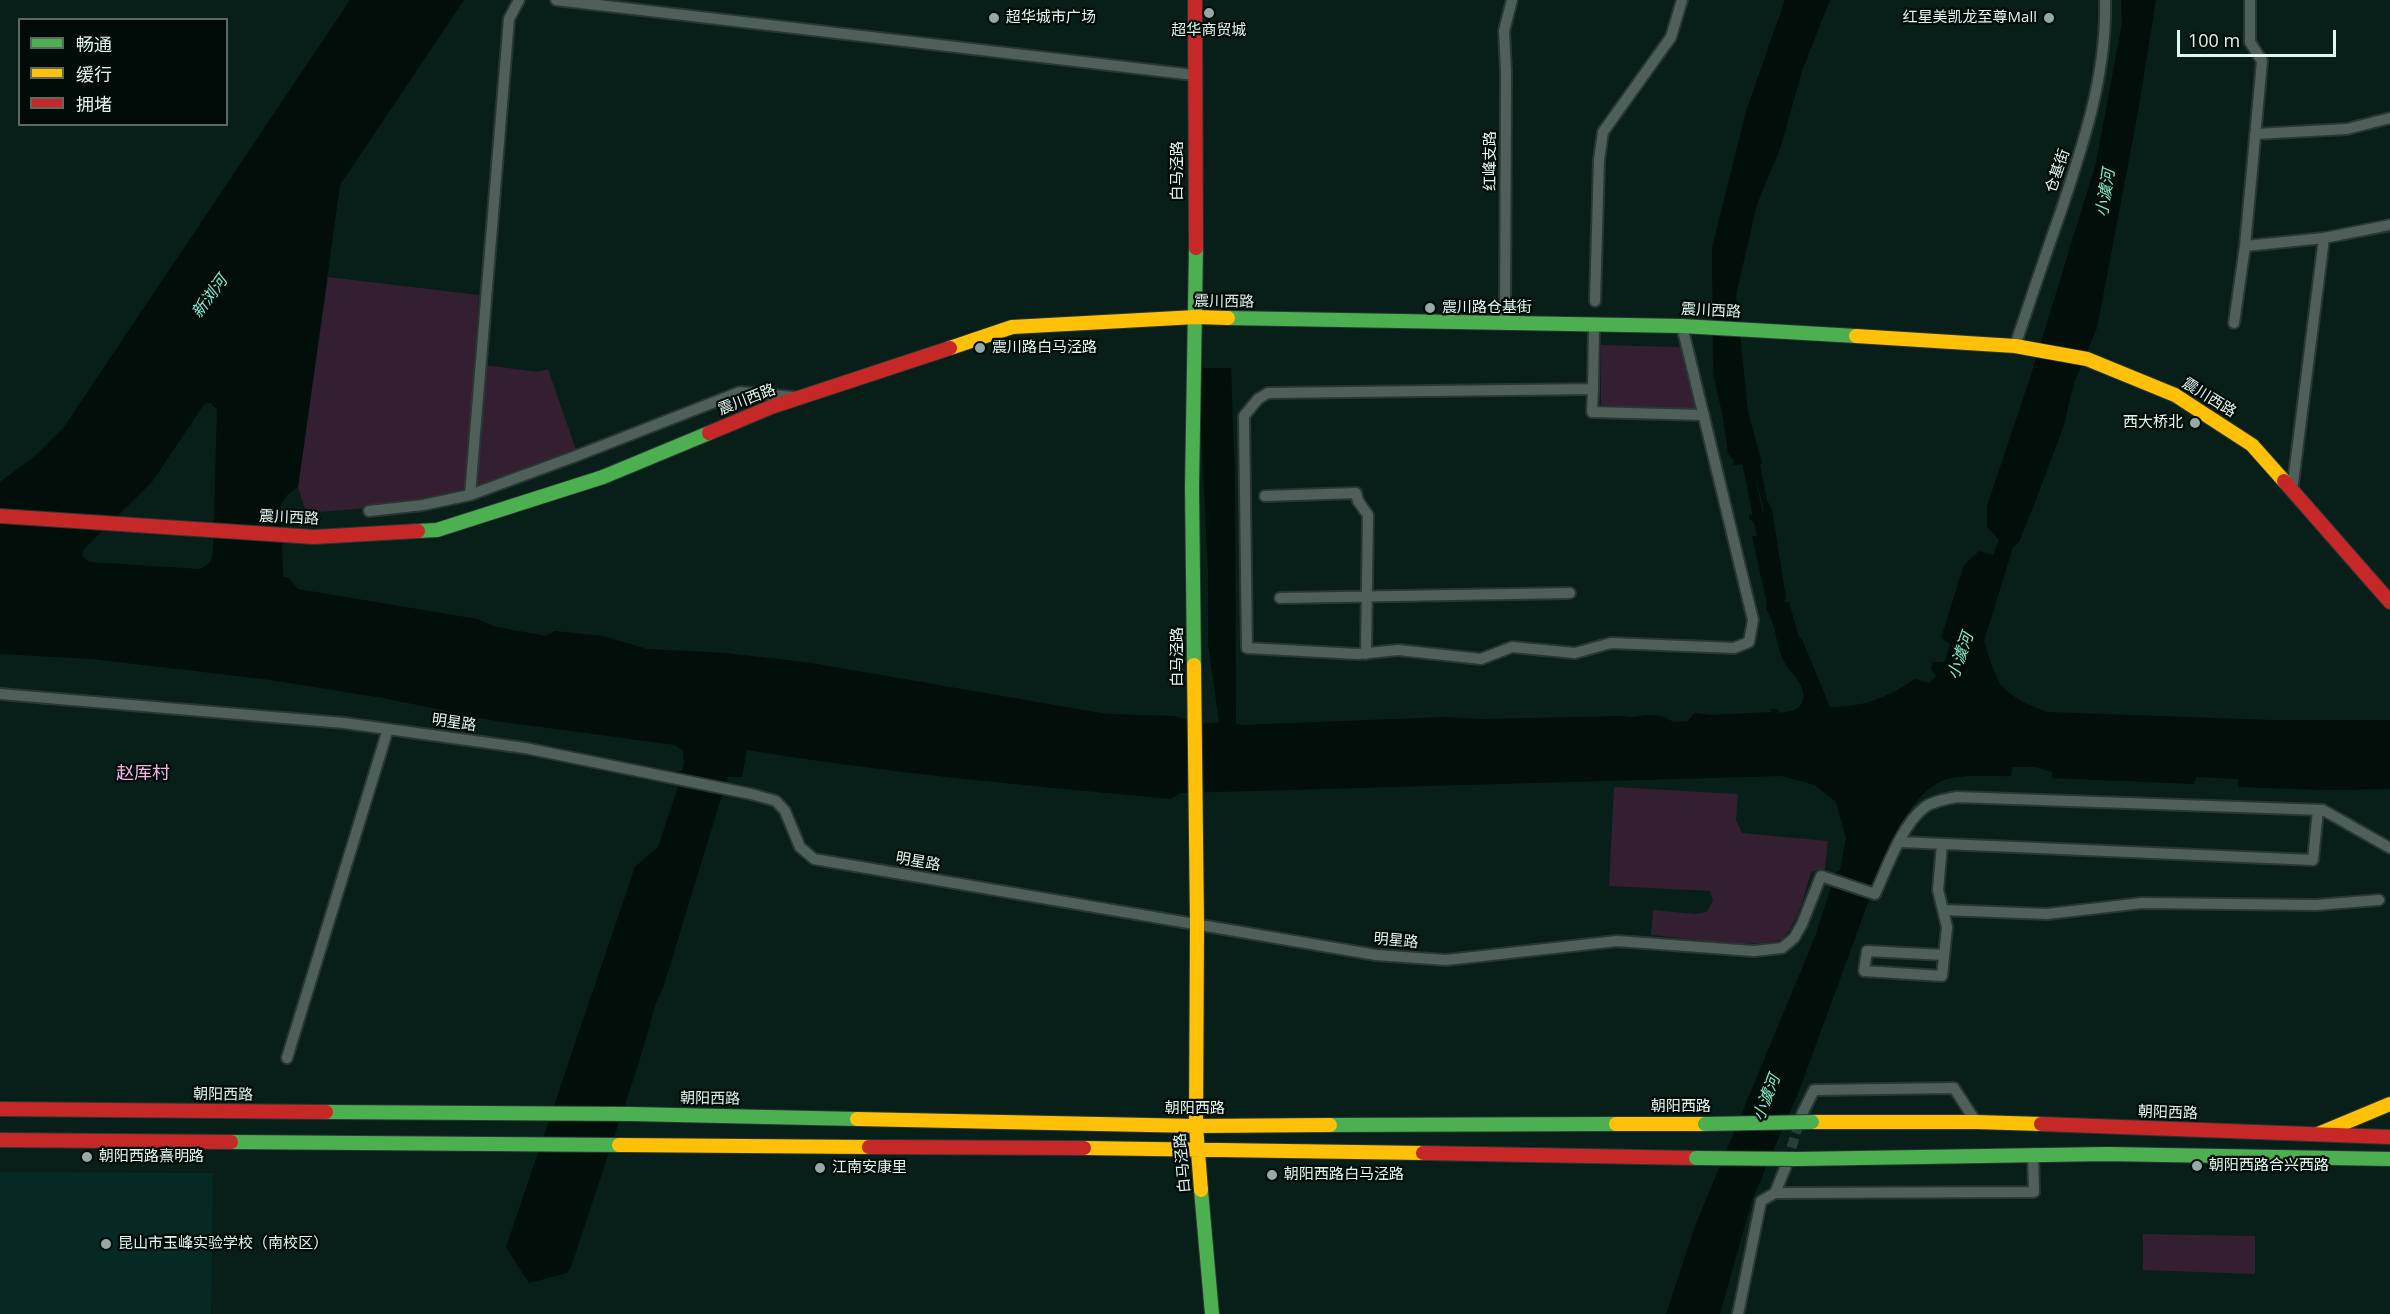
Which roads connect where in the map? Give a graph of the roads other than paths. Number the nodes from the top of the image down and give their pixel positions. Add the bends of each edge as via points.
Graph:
1 (519, 0) edge
2 (556, 0) edge
3 (1195, 0) edge
4 (1512, 0) edge
5 (1682, 0) edge
6 (2105, 0) edge
7 (2250, 0) edge
8 (1194, 75) junction
9 (2390, 118) edge
10 (2255, 134) junction
11 (2390, 225) edge
12 (2324, 238) junction
13 (2245, 246) junction
14 (1595, 301) dead end
15 (1196, 317) junction
16 (1505, 323) junction
17 (2234, 323) dead end
18 (1594, 324) junction
19 (1682, 326) junction
20 (2015, 346) junction
21 (1593, 389) junction
22 (800, 398) junction
23 (1704, 415) junction
24 (2292, 491) junction
25 (470, 495) junction
26 (1265, 496) dead end
27 (369, 511) dead end
28 (0, 516) edge
29 (1570, 593) dead end
30 (1366, 597) junction
31 (1280, 598) dead end
32 (2390, 602) edge
33 (1366, 654) junction
34 (0, 694) edge
35 (388, 729) junction
36 (2318, 810) junction
37 (1900, 842) junction
38 (1942, 844) junction
39 (2390, 848) edge
40 (2379, 900) dead end
41 (1943, 910) junction
42 (1197, 924) junction
43 (1944, 955) junction
44 (287, 1058) dead end
45 (2390, 1104) edge
46 (0, 1109) edge
47 (1807, 1118) junction
48 (1976, 1122) junction
49 (1196, 1126) junction
50 (2317, 1134) junction
51 (2390, 1137) edge
52 (0, 1140) edge
53 (1199, 1149) junction
54 (2033, 1154) junction
55 (2390, 1159) edge
56 (1791, 1162) junction
57 (1775, 1193) junction
58 (1212, 1314) edge
59 (1738, 1314) edge

1 - 25 street via 509,19
2 - 8 street
3 - 8 main road, 白马泾路
4 - 16 street, 红峰支路 via 1504,31
5 - 14 street via 1671,37 1603,132
6 - 20 street, 仓基街 via 2101,70 2082,149
7 - 10 street via 2250,42 2262,62
8 - 15 main road, 白马泾路
9 - 10 street via 2347,129
10 - 13 street
11 - 12 street
12 - 13 street
12 - 24 street
13 - 17 street
15 - 16 main road, 震川西路
15 - 22 main road, 震川西路 via 1012,327
15 - 42 main road, 白马泾路 via 1192,487
16 - 18 main road, 震川西路
18 - 19 main road, 震川西路
18 - 21 street
19 - 20 main road, 震川西路
19 - 23 street
20 - 24 main road, 震川西路 via 2087,359 2175,394 2252,445
21 - 23 street via 1592,412
21 - 33 street via 1268,393 1258,399 1244,416 1247,648
22 - 25 street via 740,392
22 - 28 main road, 震川西路 via 603,477 437,530 314,537
23 - 33 street via 1753,620 1749,642 1734,648 1611,643 1575,653 1512,648 1481,659 1398,650
24 - 32 main road, 震川西路
25 - 27 street
26 - 30 street via 1356,493 1368,515
29 - 30 street
30 - 31 street
30 - 33 street
34 - 35 street, 明星路
35 - 42 street, 明星路 via 525,748 776,801 785,811 801,847 814,859
35 - 44 street
36 - 37 street via 1957,797 1926,806 1911,820
36 - 38 street via 2313,860
36 - 39 street
37 - 38 street
37 - 42 street, 明星路 via 1875,894 1821,876 1794,938 1782,948 1754,951 1617,941 1446,960 1376,955
38 - 41 street via 1938,890
40 - 41 street via 2316,905 2142,903 2047,914
41 - 43 street via 1947,927
42 - 49 main road, 白马泾路
43 - 43 street via 1942,976 1864,971 1867,951
45 - 50 main road
46 - 49 main road, 朝阳西路 via 631,1114
47 - 48 main road, 朝阳西路
47 - 48 street via 1814,1090 1954,1088
47 - 49 main road, 朝阳西路, bridge via 1705,1124
48 - 50 main road, 朝阳西路
49 - 53 main road, 白马泾路
50 - 51 main road, 朝阳西路
52 - 53 main road
53 - 56 main road, bridge
53 - 58 main road, 白马泾路
54 - 55 main road
54 - 56 main road
54 - 57 street via 2034,1192
56 - 57 street
57 - 59 street via 1761,1202

